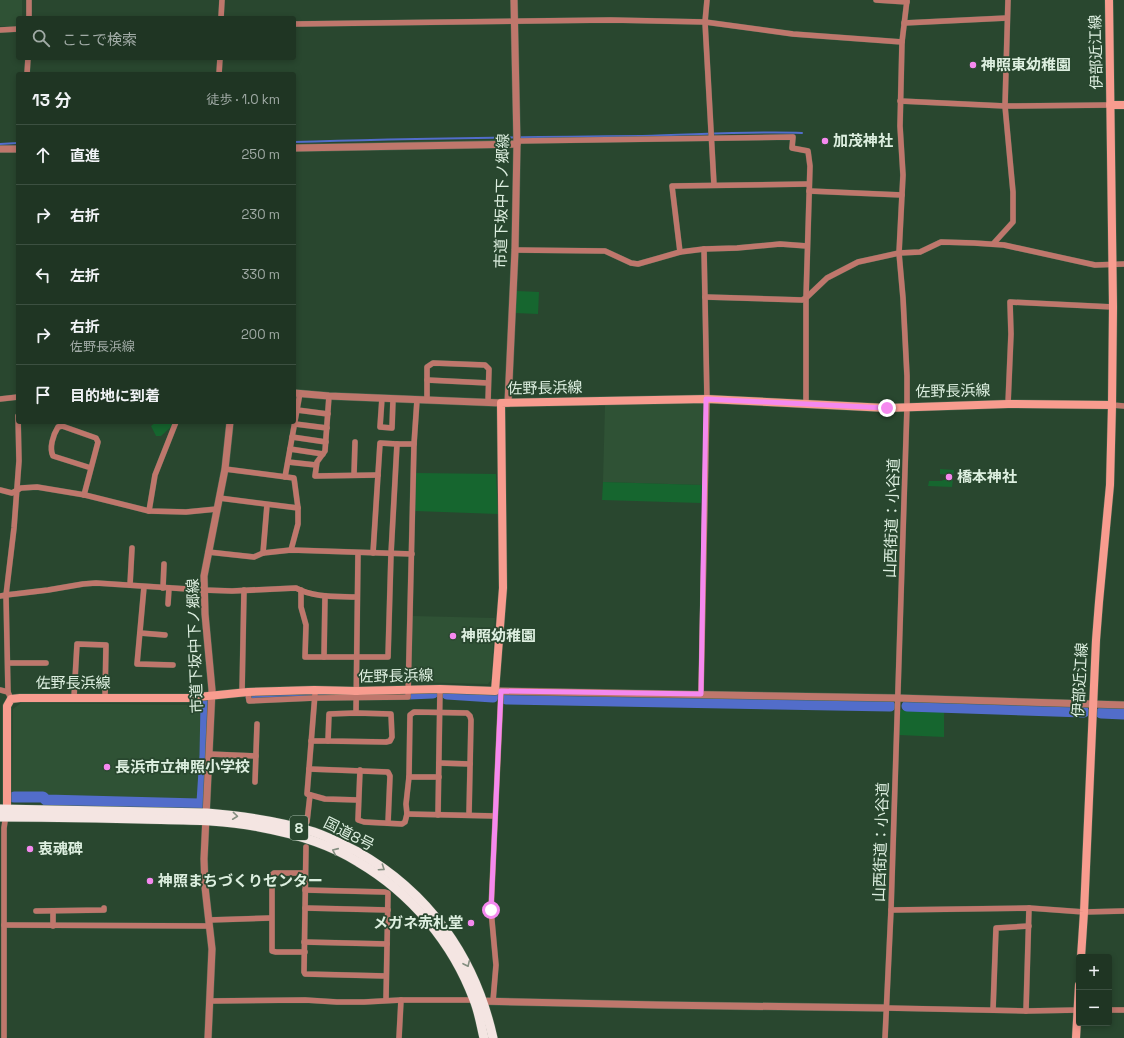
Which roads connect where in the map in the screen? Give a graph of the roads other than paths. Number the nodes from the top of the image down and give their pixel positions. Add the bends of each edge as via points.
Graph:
1 (29, 0) edge
2 (222, 0) edge
3 (514, 0) edge
4 (706, 0) edge
5 (876, 0) edge
6 (1008, 0) edge
7 (1109, 0) edge
8 (907, 1) edge
9 (29, 16) edge
10 (221, 16) edge
11 (1007, 18) junction
12 (515, 21) junction
13 (705, 22) junction
14 (904, 22) junction
15 (296, 24) edge
16 (16, 29) edge
17 (0, 30) edge
18 (902, 42) junction
19 (28, 60) edge
20 (220, 60) edge
21 (27, 72) edge
22 (219, 72) edge
23 (900, 101) junction
24 (1124, 104) edge
25 (1110, 105) junction
26 (1005, 106) junction
27 (517, 139) junction
28 (711, 139) junction
29 (296, 148) edge
30 (16, 149) edge
31 (0, 150) edge
32 (714, 184) junction
33 (809, 184) junction
34 (809, 191) junction
35 (902, 195) junction
36 (993, 244) junction
37 (807, 246) junction
38 (704, 248) junction
39 (515, 250) junction
40 (680, 252) junction
41 (899, 253) junction
42 (1124, 264) edge
43 (1112, 265) junction
44 (705, 297) junction
45 (806, 298) junction
46 (1113, 307) junction
47 (427, 380) junction
48 (488, 383) junction
49 (297, 393) edge
50 (329, 396) junction
51 (16, 397) edge
52 (0, 398) edge
53 (382, 398) junction
54 (393, 399) junction
55 (706, 399) junction
56 (416, 400) junction
57 (427, 400) junction
58 (488, 402) junction
59 (504, 403) junction
60 (806, 404) junction
61 (1008, 404) junction
62 (1112, 405) junction
63 (1124, 406) edge
64 (907, 407) junction
65 (297, 410) junction
66 (328, 414) junction
67 (296, 417) edge
68 (18, 424) edge
69 (175, 424) edge
70 (230, 424) edge
71 (295, 424) joint
72 (327, 428) junction
73 (292, 437) junction
74 (326, 442) junction
75 (355, 442) dead end
76 (397, 444) junction
77 (414, 444) junction
78 (290, 450) junction
79 (323, 454) junction
80 (288, 462) junction
81 (316, 466) junction
82 (91, 468) junction
83 (225, 469) junction
84 (354, 475) junction
85 (378, 475) junction
86 (285, 476) junction
87 (0, 490) edge
88 (17, 490) junction
89 (84, 495) junction
90 (219, 498) junction
91 (268, 505) junction
92 (298, 508) junction
93 (217, 509) junction
94 (149, 510) junction
95 (132, 548) dead end
96 (291, 550) junction
97 (208, 552) junction
98 (263, 553) junction
99 (358, 553) junction
100 (373, 553) junction
101 (391, 554) junction
102 (412, 554) junction
103 (164, 564) dead end
104 (130, 585) junction
105 (144, 586) junction
106 (166, 588) junction
107 (203, 590) junction
108 (244, 590) junction
109 (301, 590) junction
110 (3, 595) edge
111 (324, 596) junction
112 (357, 597) junction
113 (168, 604) dead end
114 (140, 633) junction
115 (165, 635) dead end
116 (324, 657) junction
117 (356, 658) junction
118 (8, 663) junction
119 (46, 663) dead end
120 (173, 665) dead end
121 (440, 689) junction
122 (0, 690) edge
123 (498, 691) junction
124 (408, 692) junction
125 (315, 694) junction
126 (356, 694) junction
127 (701, 694) junction
128 (10, 695) junction
129 (246, 695) junction
130 (211, 696) junction
131 (74, 697) junction
132 (104, 697) junction
133 (897, 698) junction
134 (1093, 704) junction
135 (1124, 706) edge
136 (356, 713) junction
137 (440, 713) junction
138 (257, 724) dead end
139 (4, 728) edge
140 (311, 741) junction
141 (328, 742) junction
142 (209, 754) junction
143 (256, 756) junction
144 (4, 763) edge
145 (439, 763) junction
146 (470, 764) junction
147 (309, 769) junction
148 (360, 770) junction
149 (409, 777) junction
150 (438, 777) junction
151 (255, 782) dead end
152 (310, 795) junction
153 (358, 800) junction
154 (3, 813) edge
155 (407, 814) junction
156 (438, 814) junction
157 (469, 815) junction
158 (494, 816) junction
159 (207, 817) junction
160 (306, 822) dead end
161 (388, 823) junction
162 (306, 847) dead end
163 (305, 873) junction
164 (305, 890) junction
165 (2, 901) edge
166 (104, 908) dead end
167 (305, 908) junction
168 (1029, 908) junction
169 (388, 910) junction
170 (891, 910) junction
171 (36, 911) dead end
172 (53, 911) junction
173 (1124, 911) edge
174 (1084, 912) junction
175 (271, 918) junction
176 (209, 923) junction
177 (4, 925) junction
178 (53, 926) junction
179 (1029, 926) junction
180 (304, 942) junction
181 (387, 944) junction
182 (305, 952) junction
183 (2, 954) edge
184 (1081, 954) edge
185 (386, 976) junction
186 (386, 1000) junction
187 (401, 1000) junction
188 (210, 1001) junction
189 (479, 1001) junction
190 (493, 1001) junction
191 (886, 1008) junction
192 (993, 1010) junction
193 (1076, 1010) edge
194 (1112, 1010) edge
195 (1124, 1010) edge
196 (1026, 1011) junction
197 (1077, 1026) edge
198 (4, 1038) edge
199 (208, 1038) edge
200 (399, 1038) edge
201 (484, 1038) edge
202 (494, 1038) edge
203 (885, 1038) edge
204 (1076, 1038) edge

1 - 9 street
2 - 10 street
3 - 12 street, 市道下坂中下ノ郷線
4 - 13 street
5 - 8 street
6 - 11 street
7 - 25 main road, 伊部近江線
8 - 14 street, 山西街道：小谷道
11 - 14 street
11 - 26 street
12 - 13 street
12 - 15 street
12 - 27 street, 市道下坂中下ノ郷線
13 - 18 street via 793,34
13 - 28 street
14 - 18 street, 山西街道：小谷道
16 - 17 street
18 - 23 street, 山西街道：小谷道
19 - 21 street
20 - 22 street
23 - 26 street
23 - 35 street, 山西街道：小谷道
24 - 25 main road
25 - 26 street
25 - 43 main road
26 - 36 street via 1013,192 1013,222
27 - 28 street
27 - 29 street
27 - 39 street, 市道下坂中下ノ郷線
28 - 32 street
28 - 33 street via 793,137 792,148 808,151
30 - 31 street
32 - 33 street
32 - 40 street via 672,186
33 - 34 street
34 - 35 street
34 - 37 street
35 - 41 street, 山西街道：小谷道
36 - 41 street via 941,242 920,252
36 - 43 street via 1096,265
37 - 38 street via 780,244
37 - 45 street
38 - 40 street
38 - 44 street
39 - 40 street via 605,250 638,264
39 - 59 street, 市道下坂中下ノ郷線
41 - 45 street via 858,262 827,278
41 - 64 street, 山西街道：小谷道
42 - 43 street
43 - 46 main road
44 - 45 street via 802,300
44 - 55 street
45 - 60 street
46 - 61 street via 1010,302
46 - 62 main road
47 - 48 street
47 - 48 street via 427,368 432,363 457,363 485,365 488,369
47 - 57 street
48 - 58 street
49 - 50 street
49 - 65 street
50 - 53 street
50 - 66 street
51 - 52 street
53 - 54 street
53 - 54 street via 380,427 392,428
54 - 56 street
55 - 59 main road, 佐野長浜線
55 - 60 main road, 佐野長浜線
55 - 127 street
56 - 57 street
56 - 77 street
57 - 58 street
58 - 59 street
59 - 123 main road, 佐野長浜線 via 503,588
60 - 64 main road, 佐野長浜線
61 - 62 main road, 佐野長浜線
61 - 64 main road, 佐野長浜線
62 - 63 street
62 - 134 main road, 伊部近江線 via 1110,485
64 - 133 street, 山西街道：小谷道
65 - 66 street
65 - 67 street
66 - 72 street
68 - 88 street
69 - 94 street via 155,475
70 - 83 street, 市道下坂中下ノ郷線
71 - 72 street
71 - 73 street
72 - 74 street
73 - 74 street
73 - 78 street
74 - 79 street
75 - 84 street
76 - 77 street
76 - 85 street via 380,443
76 - 101 street
77 - 102 street
78 - 79 street
78 - 80 street
79 - 81 street
80 - 81 street
80 - 86 street
81 - 84 street via 315,476
82 - 82 street via 98,442 96,438 62,426 58,427 50,451 53,456
82 - 89 street
83 - 86 street
83 - 90 street, 市道下坂中下ノ郷線
84 - 85 street
85 - 100 street
86 - 92 street via 294,478
87 - 88 street via 12,493
88 - 89 street via 37,487
88 - 110 street
89 - 94 street
90 - 91 street
90 - 93 street, 市道下坂中下ノ郷線
91 - 92 street
91 - 98 street
92 - 96 street via 298,524
93 - 94 street via 186,512
93 - 97 street, 市道下坂中下ノ郷線
95 - 104 street
96 - 98 street
96 - 99 street
97 - 98 street via 254,557
97 - 107 street, 市道下坂中下ノ郷線
99 - 100 street
99 - 112 street
100 - 101 street
101 - 102 street
101 - 117 street via 388,657
102 - 124 street
103 - 106 street
104 - 105 street
104 - 110 street via 83,584
105 - 106 street
105 - 114 street
106 - 107 street
106 - 113 street
107 - 108 street
107 - 130 street, 市道下坂中下ノ郷線
108 - 109 street
108 - 129 street
109 - 111 street
109 - 116 street via 300,607 306,625 305,657
110 - 118 street
111 - 112 street
111 - 116 street
112 - 117 street
114 - 115 street
114 - 120 street via 137,664
116 - 117 street
117 - 126 street
118 - 119 street
118 - 128 street
121 - 123 main road, 佐野長浜線
121 - 124 main road, 佐野長浜線
121 - 137 street
122 - 128 street
123 - 127 street
123 - 158 street
124 - 126 main road, 佐野長浜線
125 - 126 main road, 佐野長浜線
125 - 129 main road, 佐野長浜線
125 - 140 street
126 - 136 street
127 - 133 street
128 - 131 main road, 佐野長浜線 via 20,698
128 - 139 main road
129 - 130 main road, 佐野長浜線
130 - 132 main road, 佐野長浜線
130 - 142 street, 市道下坂中下ノ郷線
131 - 132 main road, 佐野長浜線
131 - 132 street via 77,644 106,645
133 - 134 street
133 - 170 street, 山西街道：小谷道
134 - 135 street
134 - 174 main road, 伊部近江線
136 - 141 street via 329,714
136 - 141 street via 391,714 390,741
137 - 145 street
137 - 146 street via 467,713 470,716
137 - 149 street via 414,712 410,715
138 - 143 street
139 - 144 main road
140 - 141 street
140 - 147 street
142 - 143 street
142 - 159 street, 市道下坂中下ノ郷線
143 - 151 street
144 - 154 main road
145 - 146 street
145 - 150 street
146 - 157 street
147 - 148 street
147 - 152 street via 307,794
148 - 153 street
148 - 161 street via 388,772
149 - 150 street
149 - 155 street
150 - 156 street
152 - 153 street via 325,799
152 - 160 street
153 - 161 street via 360,821
154 - 159 highway, 国道8号 / 8
154 - 165 street
155 - 156 street
155 - 161 street via 402,824
156 - 157 street
157 - 158 street
158 - 190 street via 491,910 496,965
159 - 176 street, 市道下坂中下ノ郷線 via 204,860
159 - 189 highway, 国道8号 / 8 via 260,819 315,832 338,842 384,869 406,886 452,937 463,956
162 - 163 street
163 - 164 street
163 - 175 street via 272,875
164 - 167 street
164 - 169 street via 385,892 388,893
165 - 177 street
166 - 172 street
167 - 169 street
167 - 180 street
168 - 170 street
168 - 174 street
168 - 179 street
169 - 181 street
170 - 191 street, 山西街道：小谷道
171 - 172 street
172 - 178 street
173 - 174 street
174 - 184 main road, 伊部近江線
175 - 176 street
175 - 182 street via 272,951
176 - 178 street
176 - 188 street, 市道下坂中下ノ郷線 via 212,949
177 - 178 street
177 - 183 street
179 - 192 street via 996,928
179 - 196 street
180 - 181 street
180 - 182 street
181 - 185 street
182 - 185 street via 304,972 309,975
183 - 198 street
185 - 186 street
186 - 187 street
186 - 188 street
187 - 189 street
187 - 200 street
188 - 199 street, 市道下坂中下ノ郷線
189 - 190 street
189 - 201 highway, 国道8号 / 8
189 - 202 highway, 国道8号 / 8
190 - 191 street
191 - 192 street
191 - 203 street, 山西街道：小谷道
192 - 196 street
193 - 196 street
194 - 195 street
197 - 204 main road

